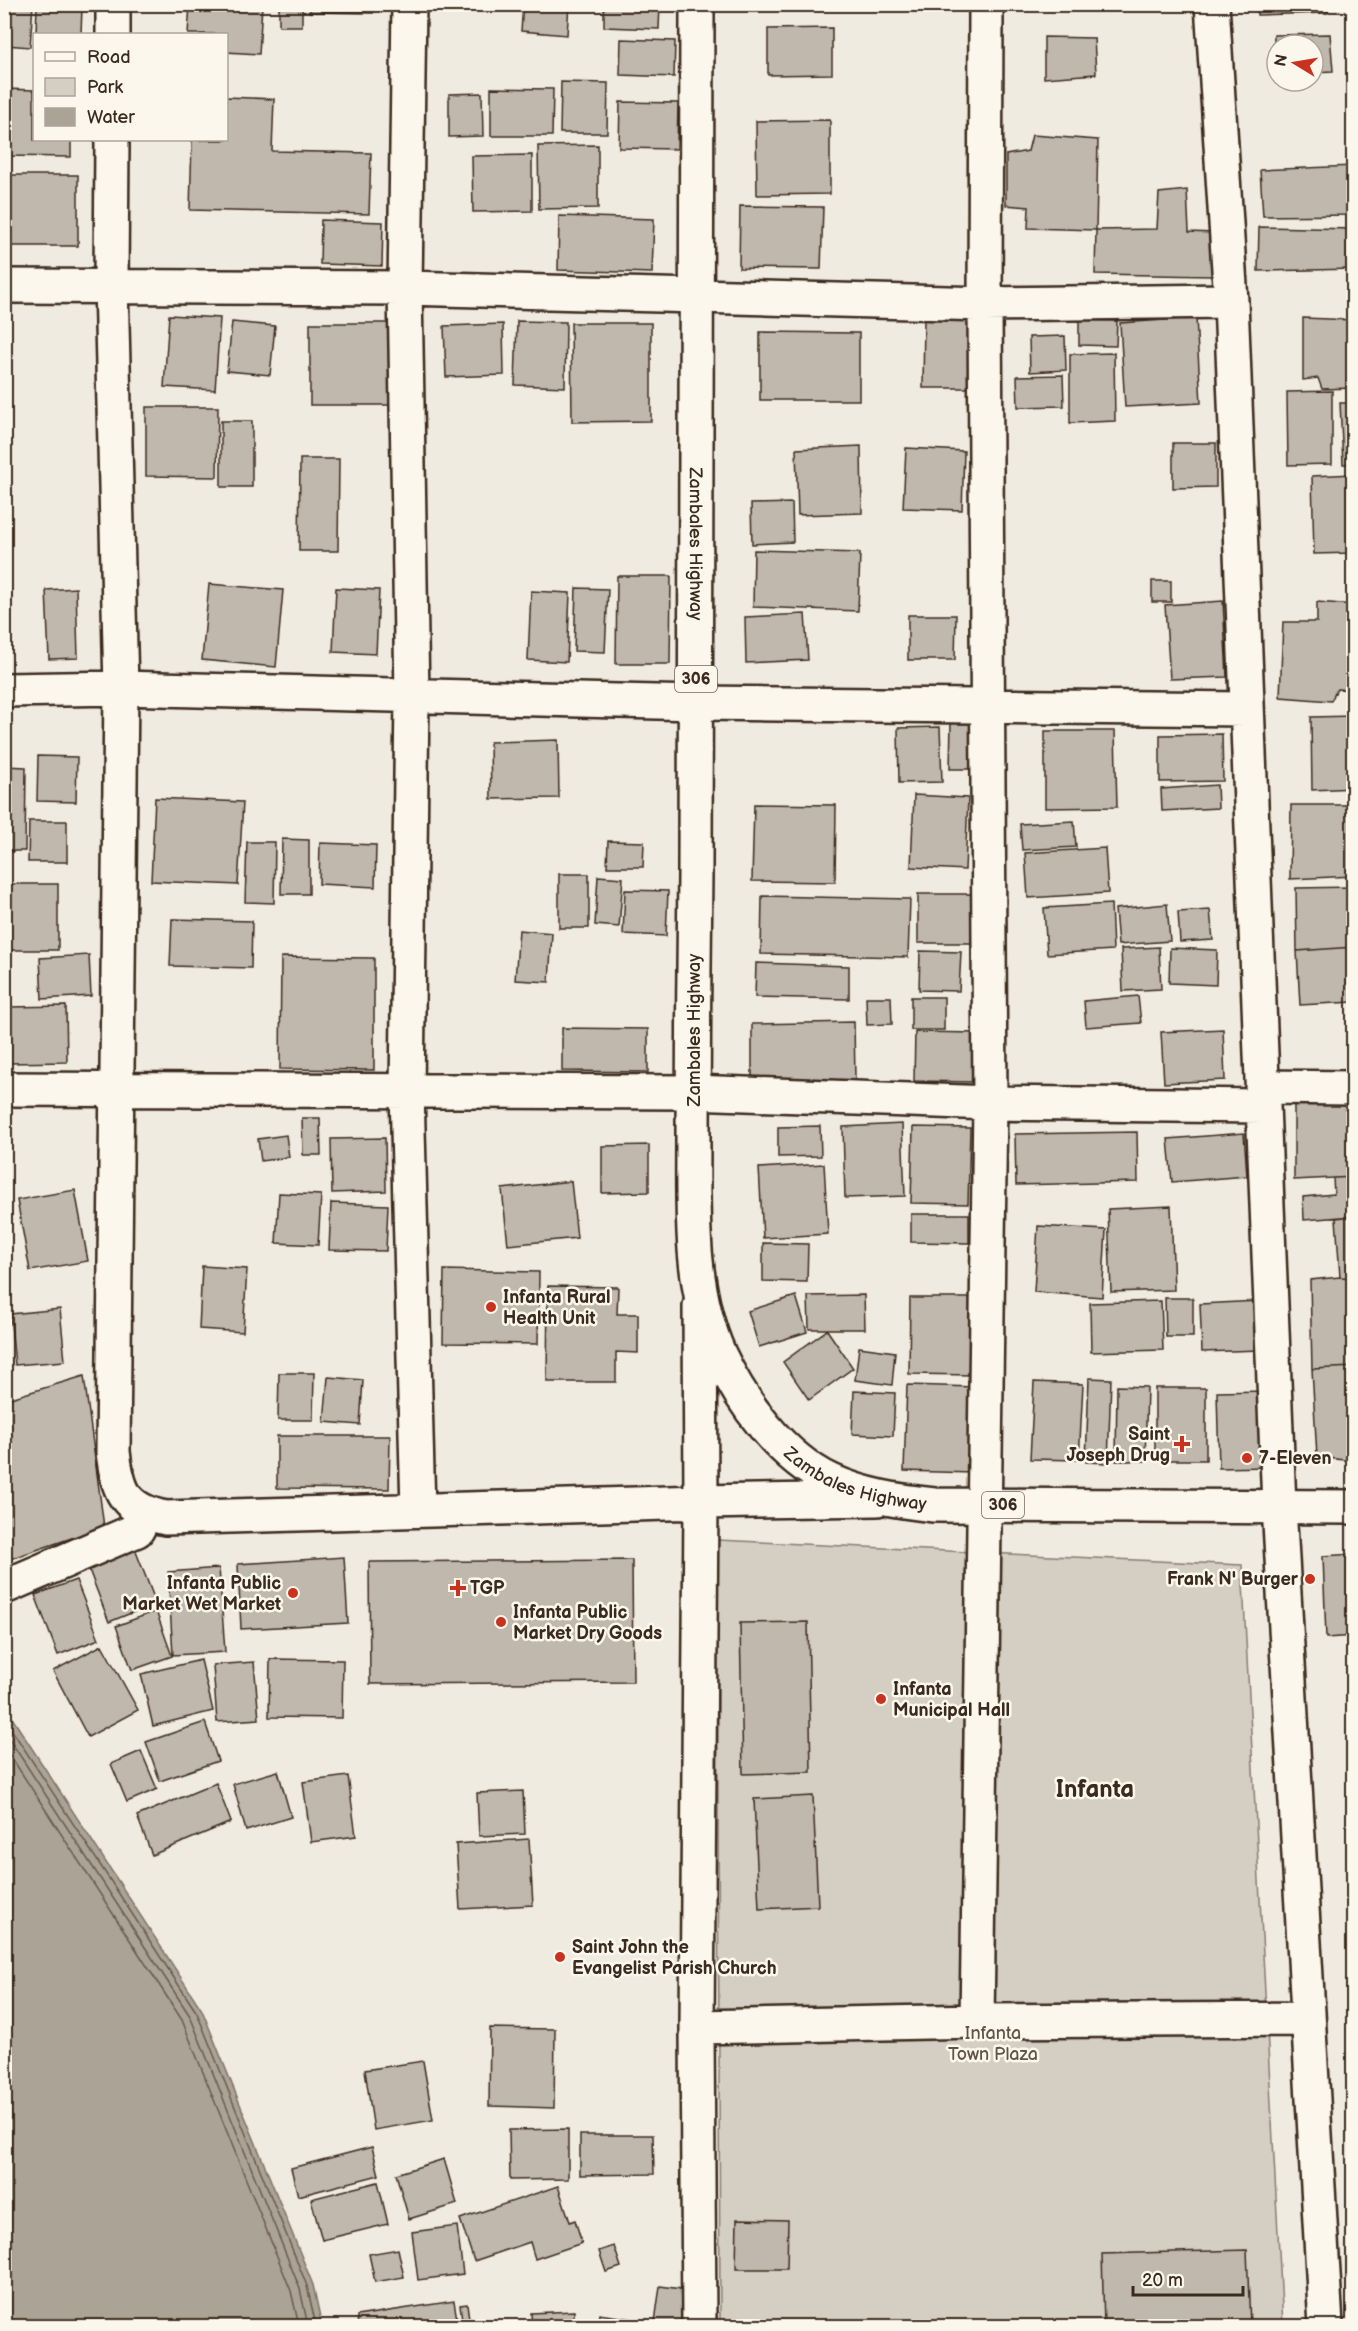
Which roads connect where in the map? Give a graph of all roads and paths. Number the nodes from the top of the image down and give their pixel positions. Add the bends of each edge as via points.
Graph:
1 (114, 4) edge
2 (409, 4) edge
3 (697, 4) edge
4 (986, 4) edge
5 (1212, 4) edge
6 (113, 33) edge
7 (112, 141) edge
8 (111, 285) junction
9 (4, 286) edge
10 (405, 288) junction
11 (694, 297) junction
12 (1231, 301) junction
13 (985, 304) junction
14 (121, 688) junction
15 (4, 690) edge
16 (412, 697) junction
17 (696, 703) junction
18 (989, 706) junction
19 (1246, 709) junction
20 (1353, 1088) edge
21 (4, 1089) edge
22 (117, 1090) junction
23 (407, 1091) junction
24 (693, 1092) junction
25 (1262, 1097) junction
26 (990, 1102) junction
27 (700, 1292) junction
28 (882, 1498) junction
29 (701, 1502) junction
30 (984, 1506) junction
31 (1280, 1506) junction
32 (1353, 1507) edge
33 (418, 1510) junction
34 (146, 1514) junction
35 (4, 1587) edge
36 (1308, 2019) junction
37 (977, 2021) junction
38 (697, 2027) junction
39 (699, 2326) edge
40 (1326, 2326) edge

1 - 6 street
2 - 10 street
3 - 11 street, Zambales Highway / 306
4 - 13 street
5 - 12 street
7 - 8 street
8 - 9 street
8 - 10 street
8 - 14 street
10 - 11 street
10 - 16 street
11 - 13 street
11 - 17 street, Zambales Highway / 306
12 - 13 street
12 - 19 street
13 - 18 street
14 - 15 street
14 - 16 street
14 - 22 street
16 - 17 street
16 - 23 street
17 - 18 street
17 - 24 street, Zambales Highway / 306
18 - 19 street
18 - 26 street
19 - 25 street
20 - 25 street
21 - 22 street
22 - 23 street
22 - 34 street via 113,1452 117,1482 129,1503
23 - 24 street
23 - 33 street
24 - 26 street
24 - 27 street, Zambales Highway / 306 via 695,1253
25 - 26 street
25 - 31 street
26 - 30 street
27 - 28 street, Zambales Highway / 306 via 718,1351 740,1392 766,1427 794,1457 830,1480
27 - 29 street
28 - 29 street
28 - 30 street, Zambales Highway / 306
29 - 33 street
29 - 38 street
30 - 31 street, Zambales Highway / 306
30 - 37 street
31 - 32 street, Zambales Highway / 306
31 - 36 street
33 - 34 street via 166,1518
34 - 35 street via 137,1530
36 - 37 street
36 - 40 street
37 - 38 street
38 - 39 street

